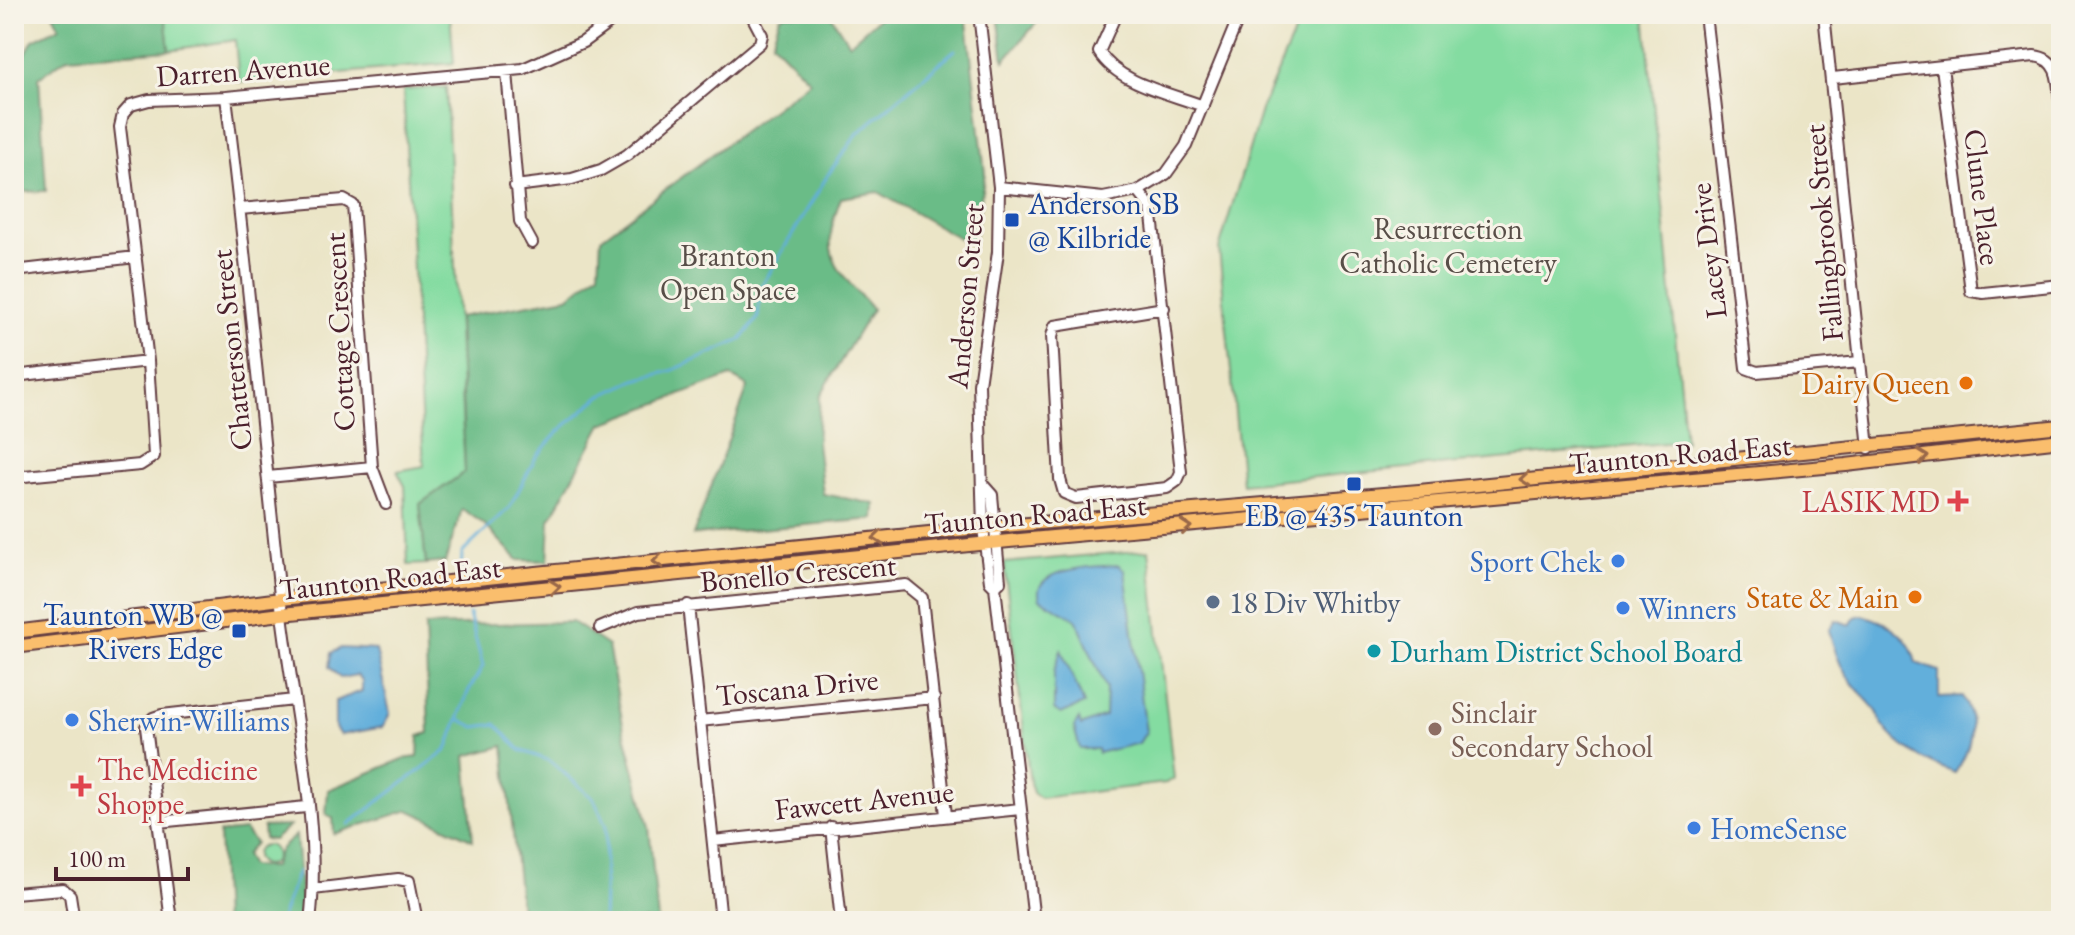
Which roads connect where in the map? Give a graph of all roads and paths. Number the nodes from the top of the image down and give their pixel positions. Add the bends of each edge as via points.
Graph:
1 (621, 14) edge
2 (751, 14) edge
3 (979, 14) edge
4 (1116, 14) edge
5 (1240, 14) edge
6 (1705, 14) edge
7 (1824, 14) edge
8 (1942, 67) junction
9 (507, 72) junction
10 (1833, 78) junction
11 (226, 97) junction
12 (1203, 106) junction
13 (2061, 112) edge
14 (515, 186) junction
15 (999, 187) junction
16 (1138, 191) junction
17 (240, 209) junction
18 (532, 243) dead end
19 (136, 257) junction
20 (14, 271) edge
21 (2061, 285) edge
22 (1164, 308) junction
23 (148, 361) junction
24 (1859, 362) junction
25 (14, 376) edge
26 (2061, 426) edge
27 (2061, 440) edge
28 (2034, 446) junction
29 (1869, 448) junction
30 (2061, 451) edge
31 (372, 467) junction
32 (14, 477) edge
33 (268, 477) junction
34 (386, 504) dead end
35 (989, 527) junction
36 (990, 543) junction
37 (695, 557) junction
38 (620, 565) junction
39 (698, 574) junction
40 (623, 580) junction
41 (281, 599) junction
42 (688, 605) junction
43 (282, 614) junction
44 (600, 628) dead end
45 (14, 632) edge
46 (14, 647) edge
47 (934, 698) junction
48 (294, 700) junction
49 (699, 721) junction
50 (306, 807) junction
51 (1020, 809) junction
52 (946, 815) junction
53 (158, 822) junction
54 (831, 827) junction
55 (713, 841) junction
56 (313, 889) junction
57 (14, 893) edge
58 (74, 921) edge
59 (171, 921) edge
60 (310, 921) edge
61 (417, 921) edge
62 (721, 921) edge
63 (841, 921) edge
64 (1034, 921) edge

1 - 9 street, Darren Avenue via 554,57
2 - 14 street via 762,35 760,43 627,155 572,179
3 - 15 street, Anderson Street
4 - 12 street via 1099,52 1106,63 1121,75
5 - 12 street
6 - 24 street, Lacey Drive via 1746,368 1757,372
7 - 10 street, Fallingbrook Street
8 - 10 street
8 - 13 street via 2048,57 2055,64
8 - 21 street, Clune Place via 1971,291
9 - 11 street, Darren Avenue
9 - 14 street
10 - 24 street, Fallingbrook Street
11 - 17 street, Chatterson Street
11 - 19 street, Darren Avenue via 149,100 131,105 123,114 120,127
12 - 16 street via 1186,146 1166,174
14 - 18 street via 520,221
15 - 16 street via 1091,198
15 - 35 street, Anderson Street via 998,252 979,384 984,486 992,495
16 - 22 street via 1151,207
17 - 31 street, Cottage Crescent via 344,200 353,205
17 - 33 street, Chatterson Street
19 - 20 street
19 - 23 street
22 - 22 street via 1181,472 1177,481 1167,488 1076,498 1064,493 1055,326
23 - 25 street
23 - 32 street via 156,446 148,463
24 - 29 street, Fallingbrook Street
26 - 29 main road, Taunton Road East
27 - 28 main road, Taunton Road East
28 - 30 main road
36 -> 28 main road, Taunton Road East
29 -> 35 main road, Taunton Road East
31 - 33 street, Cottage Crescent
31 - 34 street
33 - 41 street, Chatterson Street
35 - 36 street, Anderson Street
35 -> 37 main road, Taunton Road East
36 - 39 main road, Taunton Road East
36 - 51 street, Anderson Street via 1000,582 995,587
37 -> 38 main road, Taunton Road East
37 - 39 main road
38 - 40 main road
38 - 41 main road, Taunton Road East
39 - 40 main road, Taunton Road East
43 -> 40 main road, Taunton Road East
41 - 43 street, Chatterson Street
41 - 45 main road, Taunton Road East
42 - 44 street via 638,612
42 - 47 street, Bonello Crescent via 906,585 922,598
42 - 49 street, Bonello Crescent
43 - 46 main road, Taunton Road East
43 - 48 street, Chatterson Street
47 - 49 street, Toscana Drive
47 - 52 street
48 - 50 street, Chatterson Street
48 - 53 street via 153,718 146,727
49 - 55 street, Toscana Drive
50 - 53 street
50 - 56 street, Chatterson Street
51 - 52 street, Fawcett Avenue
51 - 64 street, Anderson Street
52 - 54 street, Fawcett Avenue
53 - 59 street
54 - 55 street, Fawcett Avenue
54 - 63 street
55 - 62 street, Toscana Drive
56 - 60 street, Chatterson Street
56 - 61 street via 409,881
57 - 58 street via 63,889 70,895

